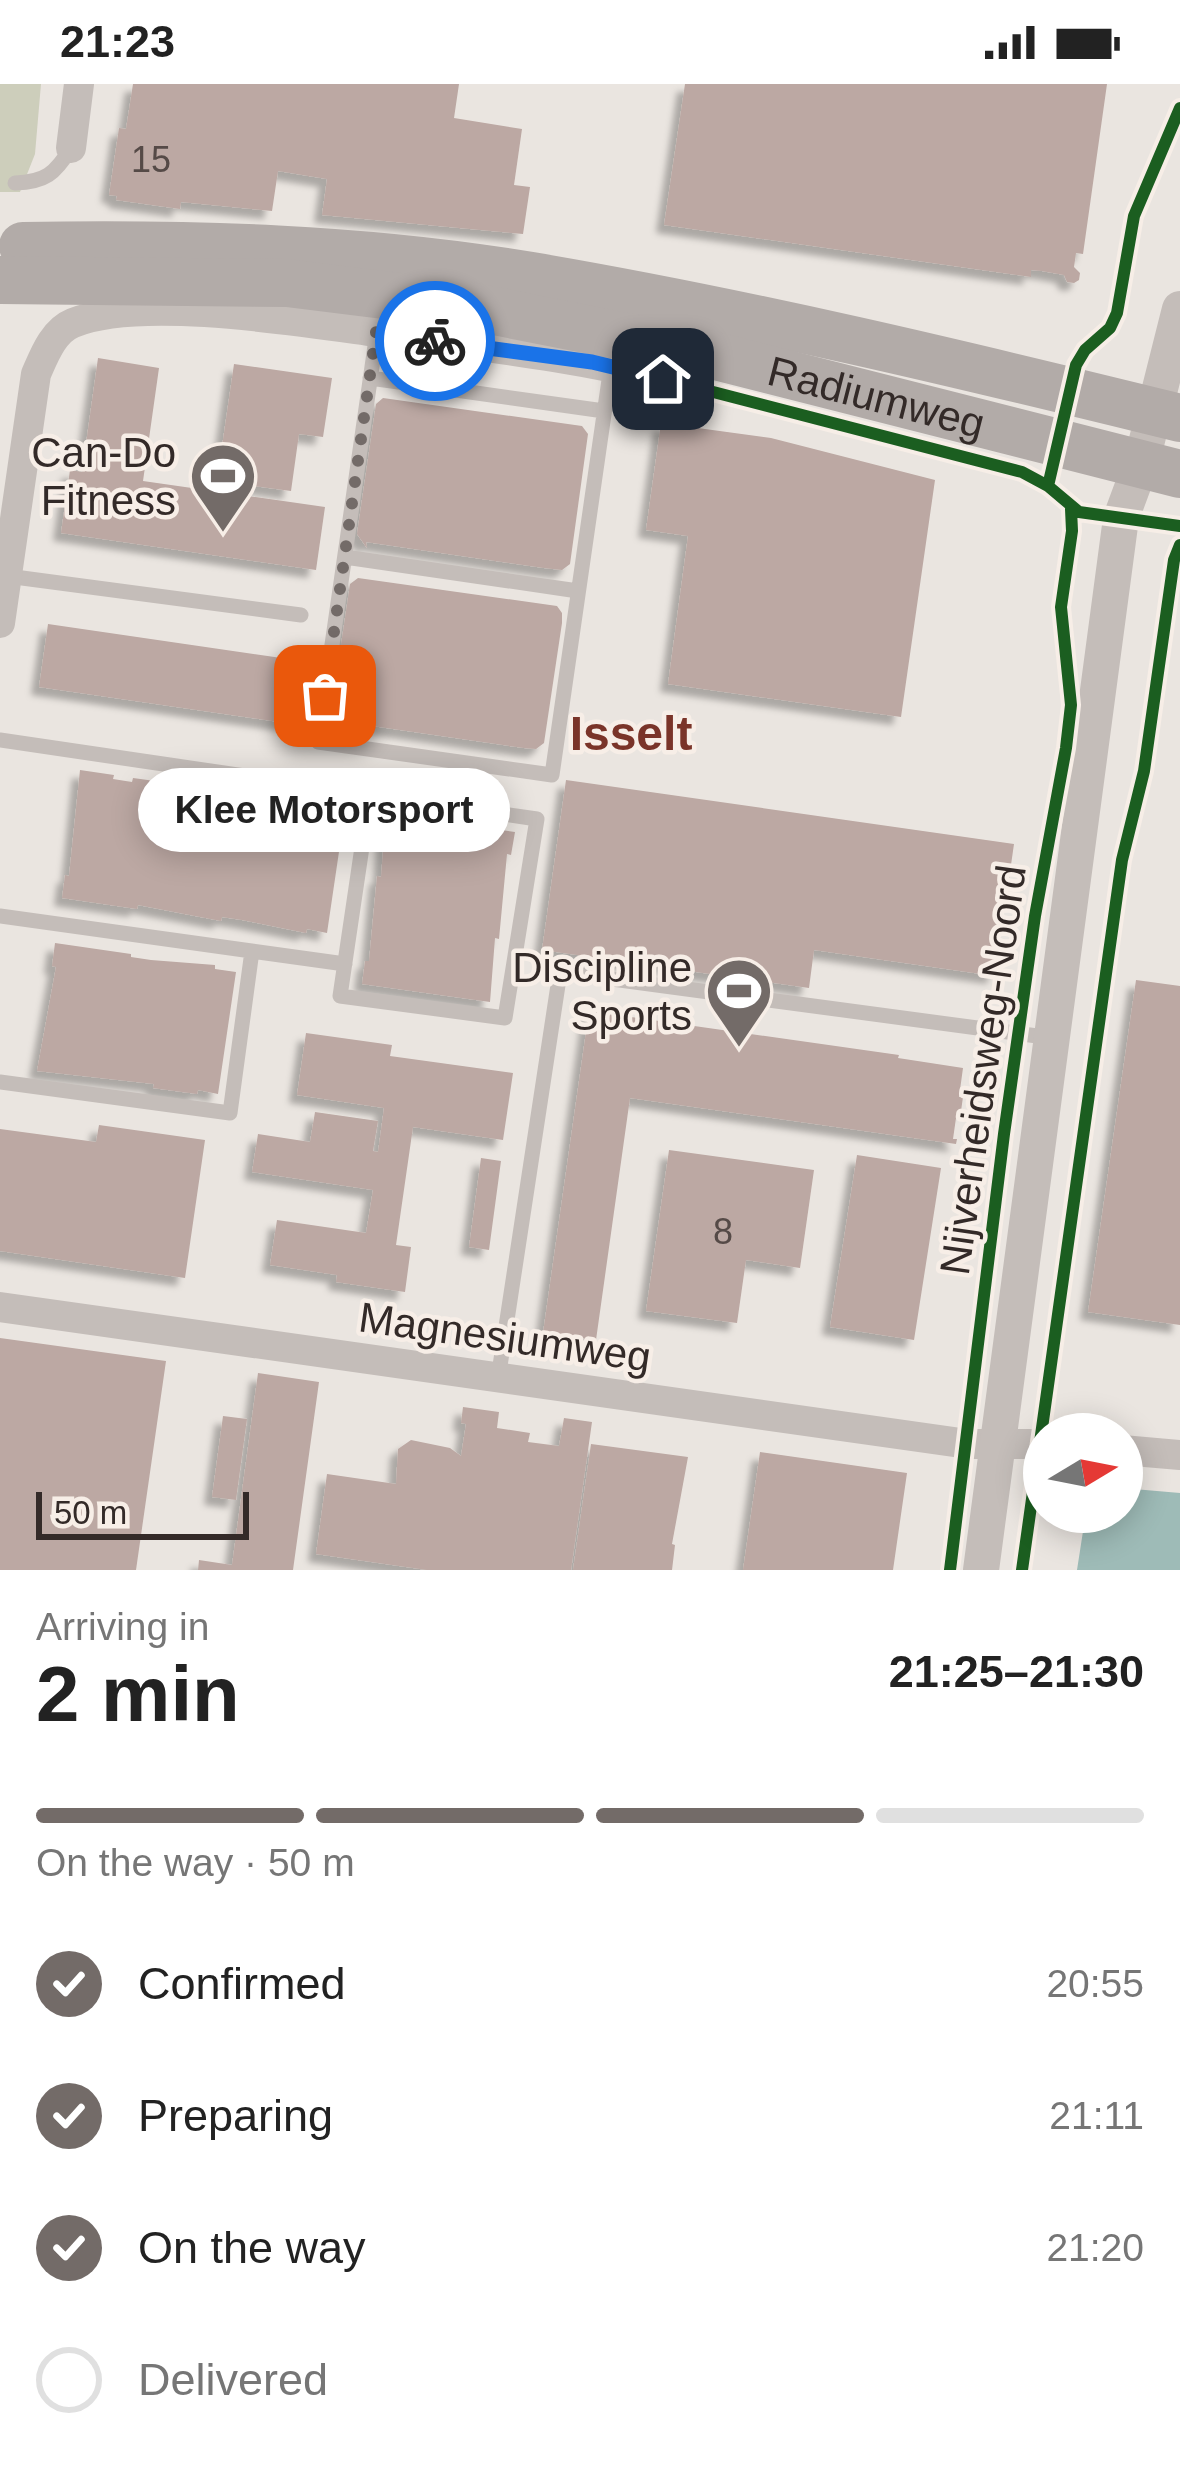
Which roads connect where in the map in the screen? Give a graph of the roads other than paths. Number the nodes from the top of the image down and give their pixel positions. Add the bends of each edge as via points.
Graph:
1 (79, 84) edge
2 (71, 148) joint
3 (15, 183) dead end
4 (0, 247) edge
5 (0, 280) edge
6 (1180, 309) edge
7 (376, 332) junction
8 (611, 366) junction
9 (370, 378) junction
10 (663, 379) dead end
11 (604, 412) junction
12 (1167, 415) edge
13 (1160, 469) edge
14 (345, 557) junction
15 (7, 576) junction
16 (578, 591) junction
17 (301, 615) dead end
18 (0, 623) edge
19 (0, 740) edge
20 (370, 793) junction
21 (0, 916) edge
22 (252, 951) junction
23 (345, 964) junction
24 (1054, 1039) junction
25 (0, 1082) edge
26 (0, 1307) edge
27 (498, 1378) junction
28 (999, 1444) junction
29 (1023, 1444) edge
30 (1143, 1452) edge
31 (1180, 1455) edge
32 (981, 1570) edge

1 - 2 street
2 - 3 lane via 41,182
4 - 12 main road, Radiumweg via 332,254 528,276 846,339
5 - 13 main road, Radiumweg via 287,284 464,305 692,350
6 - 12 street, Nijverheidsweg-Noord
7 - 8 street
7 - 9 lane
7 - 15 street via 209,313 129,312 70,323 36,374
8 - 10 street
8 - 11 lane
9 - 11 lane
9 - 14 lane
11 - 16 lane
12 - 13 street, Nijverheidsweg-Noord
13 - 24 street, Nijverheidsweg-Noord via 1121,518
14 - 16 lane
14 - 16 lane via 318,742 552,776
15 - 17 lane
15 - 18 street
19 - 20 lane
20 - 23 lane
20 - 23 lane via 537,819 505,1018 340,996
21 - 22 lane
22 - 23 lane
22 - 25 lane via 230,1113
24 - 27 lane via 560,971
24 - 28 street, Nijverheidsweg-Noord
26 - 27 street, Magnesiumweg
27 - 28 street, Magnesiumweg
28 - 29 street, Magnesiumweg
28 - 32 street, Nijverheidsweg-Noord
30 - 31 street

